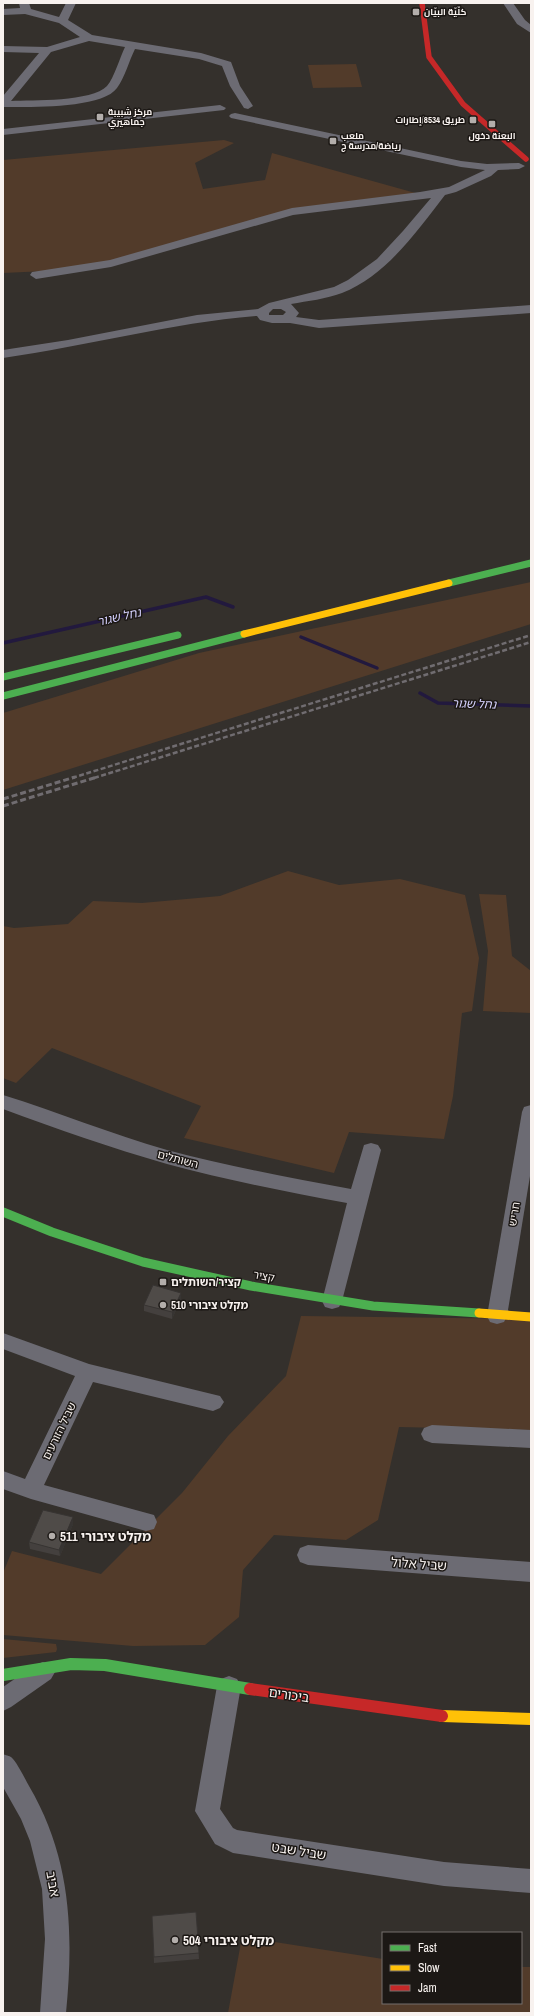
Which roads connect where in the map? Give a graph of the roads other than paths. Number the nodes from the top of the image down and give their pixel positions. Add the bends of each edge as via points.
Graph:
1 (71, 3) edge
2 (422, 3) edge
3 (508, 3) edge
4 (25, 7) edge
5 (3, 12) edge
6 (62, 21) junction
7 (531, 30) edge
8 (89, 38) junction
9 (132, 44) junction
10 (3, 49) edge
11 (47, 50) junction
12 (235, 86) junction
13 (3, 104) edge
14 (227, 107) junction
15 (249, 107) junction
16 (282, 125) junction
17 (3, 132) edge
18 (526, 164) edge
19 (495, 167) junction
20 (441, 192) junction
21 (36, 275) dead end
22 (276, 305) junction
23 (531, 309) edge
24 (262, 312) junction
25 (286, 319) junction
26 (3, 354) edge
27 (531, 564) edge
28 (190, 632) dead end
29 (3, 677) edge
30 (3, 696) edge
31 (3, 1102) edge
32 (531, 1112) edge
33 (370, 1150) dead end
34 (358, 1198) junction
35 (3, 1212) edge
36 (332, 1301) junction
37 (497, 1316) junction
38 (531, 1317) edge
39 (3, 1341) edge
40 (87, 1372) junction
41 (213, 1402) dead end
42 (432, 1434) dead end
43 (531, 1439) edge
44 (3, 1480) edge
45 (31, 1490) junction
46 (146, 1522) dead end
47 (308, 1555) dead end
48 (531, 1572) edge
49 (49, 1668) junction
50 (3, 1676) edge
51 (229, 1686) junction
52 (3, 1700) edge
53 (531, 1720) edge
54 (3, 1765) edge
55 (531, 1881) edge
56 (53, 2013) edge

1 - 6 street
2 - 18 main road via 429,57 463,104
3 - 7 street via 521,22
4 - 5 street
4 - 6 street via 43,17
6 - 8 street
8 - 9 street
8 - 11 street
9 - 12 street via 201,56 228,64
9 - 13 street via 112,88 98,97
10 - 11 street
11 - 13 street
12 - 14 street
12 - 15 street
14 - 15 street via 236,103
14 - 15 street via 248,114
14 - 16 street
14 - 17 street
15 - 16 street
16 - 19 street via 454,163
18 - 19 street
19 - 20 street via 487,174 452,190
20 - 21 street via 292,212 111,263
20 - 22 street via 412,229 365,275 340,289
22 - 24 street via 267,307
22 - 25 street via 286,306 292,310 292,315
23 - 25 street via 319,324
24 - 25 street via 267,318
24 - 26 street via 191,319 68,344
27 - 30 main road via 190,647
28 - 29 main road
31 - 34 street, השותלים via 98,1136 175,1159
32 - 37 street, חריש
33 - 34 street
34 - 36 street
35 - 36 main road, קציר via 52,1232 143,1262
36 - 37 main road, קציר via 394,1309
37 - 38 main road, קציר
39 - 40 street
40 - 41 street
40 - 45 street, שביל הזורעים
42 - 43 street
44 - 45 street
45 - 46 street
47 - 48 street, שביל אלול
49 - 50 main road, ביכורים
49 - 51 main road, ביכורים via 71,1664 105,1665
49 - 52 street, ביכורים
51 - 53 main road, ביכורים via 444,1716
51 - 55 street, שביל שבט via 207,1811 224,1836 233,1841 444,1874
54 - 56 street, אביב via 34,1818 48,1857 56,1907 57,1964

